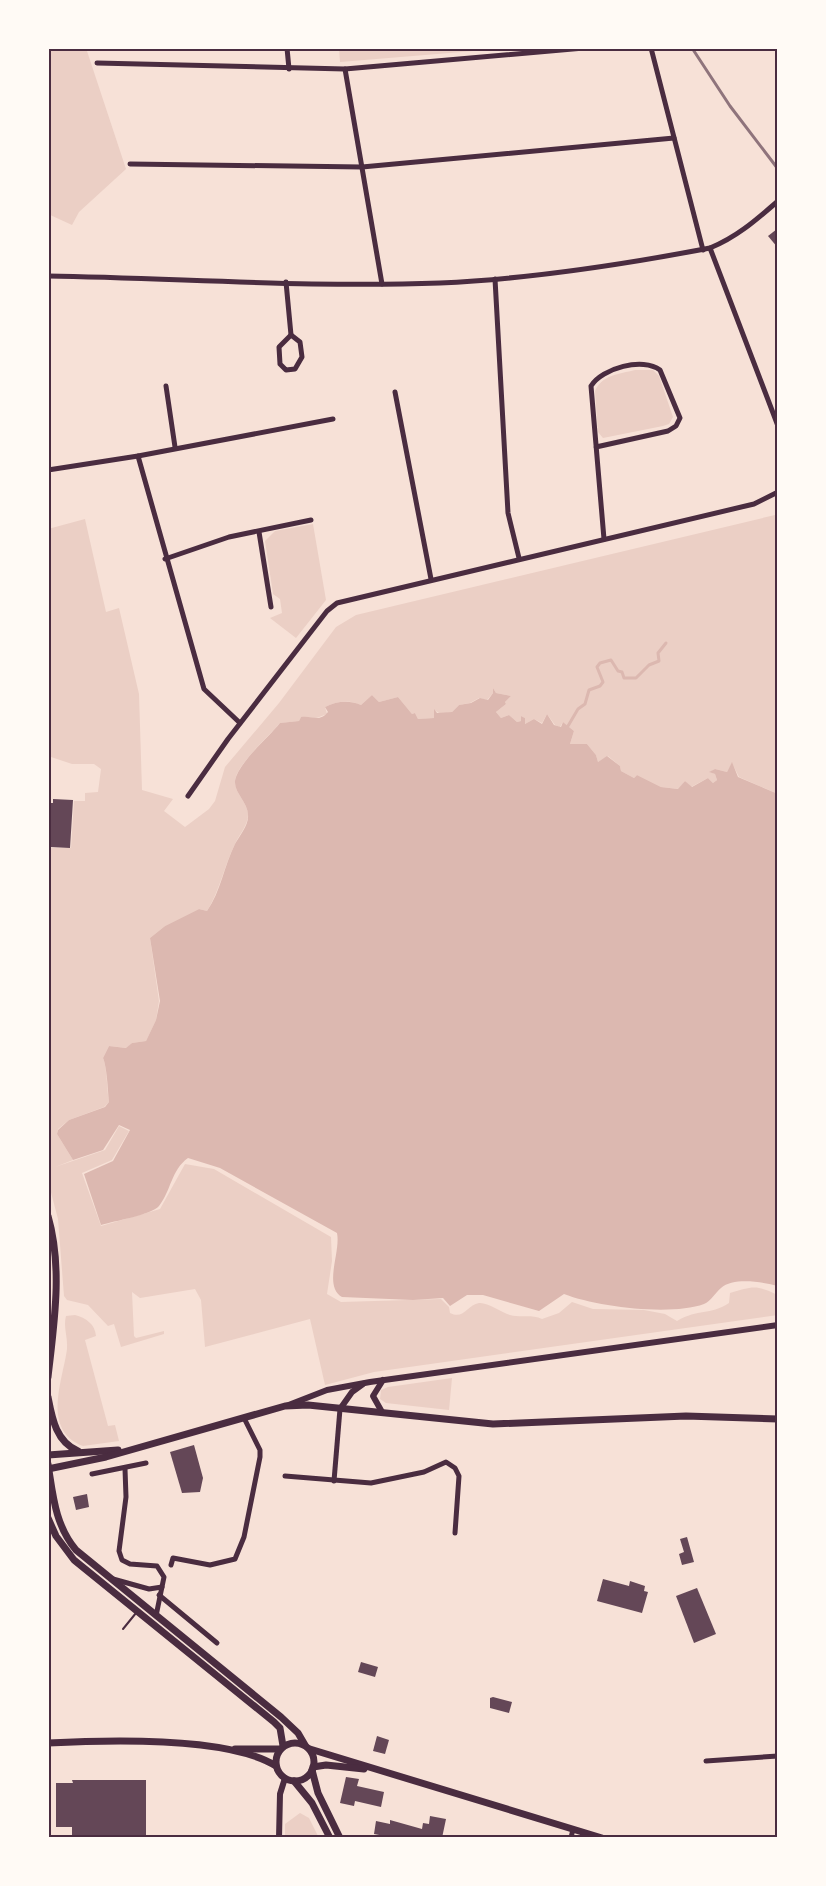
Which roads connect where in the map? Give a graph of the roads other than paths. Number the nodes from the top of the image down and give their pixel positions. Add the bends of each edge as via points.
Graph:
1 (288, 48) edge
2 (584, 48) edge
3 (651, 48) edge
4 (97, 63) dead end
5 (289, 69) junction
6 (345, 69) junction
7 (674, 138) junction
8 (130, 164) dead end
9 (362, 167) junction
10 (778, 201) edge
11 (710, 248) junction
12 (703, 250) junction
13 (48, 276) edge
14 (495, 279) junction
15 (286, 282) junction
16 (382, 284) junction
17 (291, 335) junction
18 (166, 386) dead end
19 (395, 392) dead end
20 (333, 419) dead end
21 (778, 426) edge
22 (175, 447) junction
23 (596, 447) junction
24 (138, 456) junction
25 (48, 470) edge
26 (778, 492) edge
27 (311, 520) dead end
28 (259, 532) junction
29 (604, 539) junction
30 (519, 558) junction
31 (165, 559) junction
32 (431, 579) junction
33 (271, 607) dead end
34 (240, 723) junction
35 (188, 796) dead end
36 (48, 1216) edge
37 (778, 1325) edge
38 (48, 1377) edge
39 (384, 1379) junction
40 (366, 1382) junction
41 (48, 1396) edge
42 (285, 1406) junction
43 (340, 1408) junction
44 (382, 1412) junction
45 (244, 1418) junction
46 (778, 1419) edge
47 (129, 1450) junction
48 (84, 1452) junction
49 (48, 1455) edge
50 (146, 1463) dead end
51 (48, 1467) edge
52 (125, 1469) junction
53 (92, 1474) dead end
54 (285, 1476) dead end
55 (334, 1481) junction
56 (48, 1518) edge
57 (456, 1533) dead end
58 (171, 1565) dead end
59 (106, 1576) junction
60 (162, 1587) junction
61 (159, 1595) junction
62 (136, 1613) junction
63 (156, 1616) junction
64 (123, 1629) dead end
65 (217, 1643) dead end
66 (48, 1743) edge
67 (307, 1747) junction
68 (282, 1748) junction
69 (226, 1749) junction
70 (778, 1756) edge
71 (706, 1761) dead end
72 (276, 1766) junction
73 (312, 1769) junction
74 (375, 1770) junction
75 (285, 1778) junction
76 (294, 1781) junction
77 (573, 1829) junction
78 (279, 1838) edge
79 (330, 1838) edge
80 (340, 1838) edge
81 (571, 1838) edge
82 (602, 1838) edge

1 - 5 street
2 - 6 street
3 - 7 street
4 - 5 street
5 - 6 street
6 - 9 street
7 - 9 street
7 - 12 street
8 - 9 street
9 - 16 street
10 - 11 street via 749,227
11 - 12 street
11 - 21 street
12 - 14 street via 600,268
13 - 15 street
14 - 16 street
14 - 30 street via 508,513
15 - 16 street
15 - 17 street
17 - 17 street via 301,344 302,357 295,369 286,370 280,364 279,347
18 - 22 street
19 - 32 street
20 - 22 street
22 - 24 street
23 - 23 street via 593,382 605,373 636,365 652,365 660,370 680,417 676,426
23 - 29 street
24 - 25 street
24 - 31 street
26 - 29 street via 754,504
27 - 28 street
28 - 31 street via 229,537
28 - 33 street
29 - 30 street
30 - 32 street
31 - 34 street via 204,689
32 - 34 street via 337,603
34 - 35 street
36 - 38 main road via 56,1275
37 - 39 street
39 - 40 street
39 - 44 street via 372,1396
40 - 42 street
40 - 43 street
41 - 48 main road via 58,1433 69,1446
42 - 43 main road
42 - 45 main road
43 - 44 main road
43 - 55 street
44 - 46 main road via 493,1424 686,1416
45 - 47 main road
45 - 58 street via 260,1457 244,1537 235,1558 210,1565 173,1558
47 - 48 main road
47 - 51 main road
48 - 49 main road
50 - 52 street
51 - 59 main road via 65,1535
52 - 53 street
52 - 60 street via 126,1497 119,1551 122,1560 130,1564 156,1566 164,1577
54 - 55 street
55 - 57 street via 384,1482 424,1472 446,1461 459,1476
56 - 62 main road via 74,1560
59 - 60 street via 142,1588
59 - 63 main road
60 - 61 street
61 - 63 street
61 - 65 street
62 - 64 lane
62 - 68 main road via 274,1722 280,1728
63 - 67 main road via 281,1717
66 - 69 main road via 137,1742
67 - 68 main road via 294,1743
67 - 73 main road via 314,1758
67 - 74 main road
68 - 69 main road
68 - 72 main road
69 - 72 main road
70 - 71 street
72 - 75 main road
73 - 74 main road via 326,1765
73 - 76 main road via 303,1779
73 - 80 main road via 318,1793
74 - 77 main road
75 - 76 main road
75 - 78 street via 280,1794
76 - 79 main road via 312,1803
77 - 81 street
77 - 82 main road

